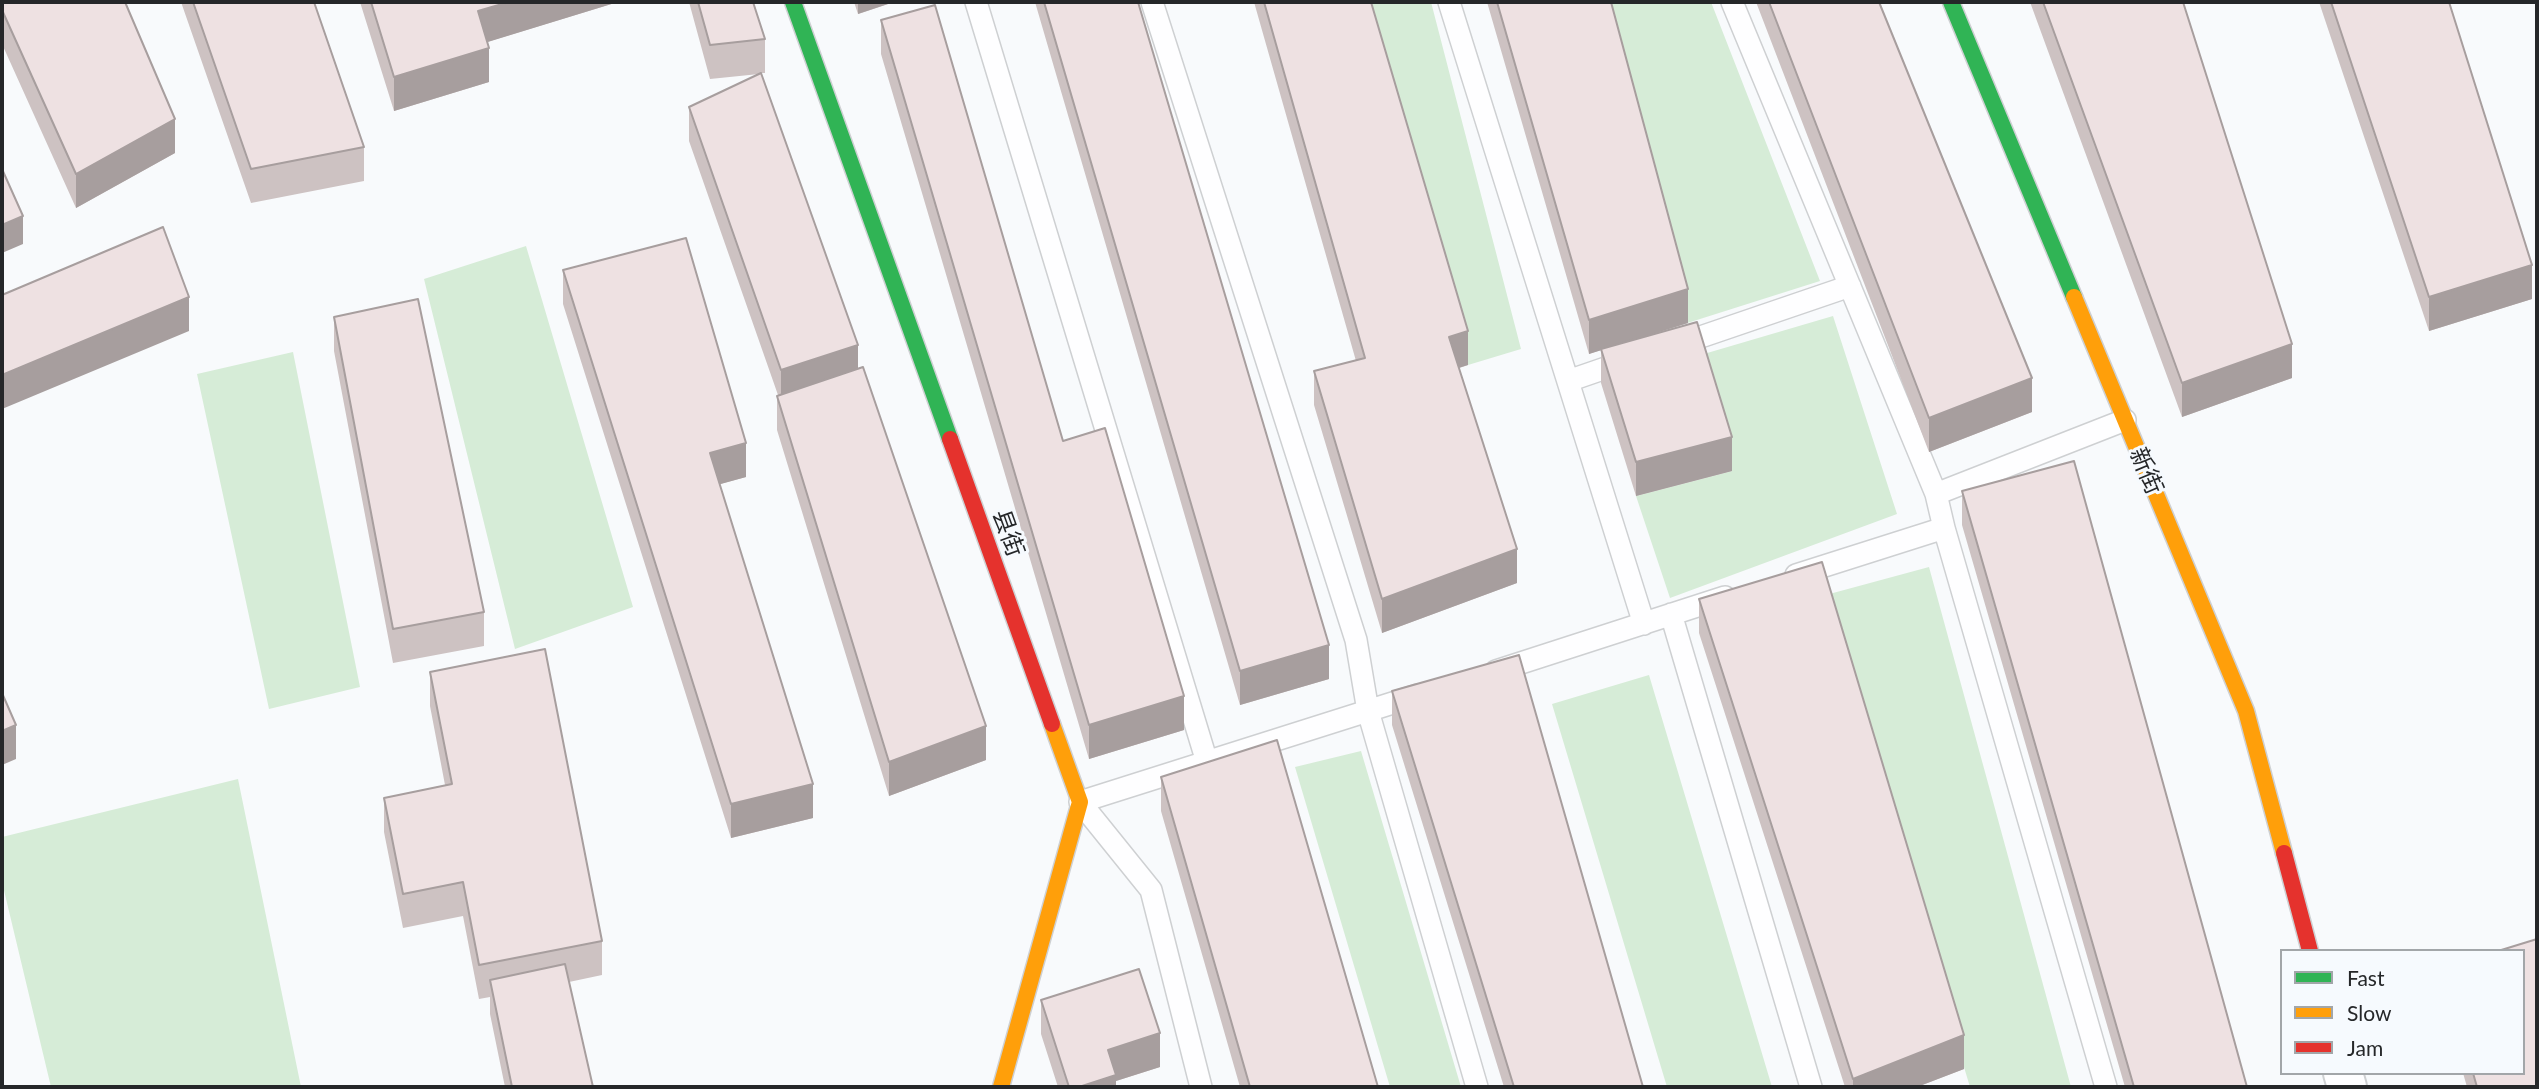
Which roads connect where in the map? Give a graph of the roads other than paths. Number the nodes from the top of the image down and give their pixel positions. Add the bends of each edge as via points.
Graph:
1 (793, 2) edge
2 (976, 2) edge
3 (1152, 2) edge
4 (1449, 2) edge
5 (1732, 2) edge
6 (1951, 2) edge
7 (1850, 286) junction
8 (1568, 381) junction
9 (2125, 420) junction
10 (1937, 494) junction
11 (1944, 528) junction
12 (1775, 582) edge
13 (1749, 590) edge
14 (1671, 614) junction
15 (1644, 624) junction
16 (1473, 678) edge
17 (1434, 690) edge
18 (1368, 711) junction
19 (1207, 762) junction
20 (1080, 802) junction
21 (2309, 949) edge
22 (1002, 1087) edge
23 (1201, 1087) edge
24 (1477, 1087) edge
25 (1811, 1087) edge
26 (2106, 1087) edge

1 - 20 street, 县街
2 - 19 lane
3 - 18 lane via 1356,640
4 - 8 lane
5 - 7 lane
6 - 9 street, 新街
7 - 8 lane
7 - 10 lane
8 - 15 lane
9 - 10 lane
9 - 21 street, 新街 via 2246,711
10 - 11 lane
11 - 12 lane
11 - 26 lane
13 - 14 lane
14 - 15 lane
14 - 25 lane
15 - 16 lane
17 - 18 lane
18 - 19 lane
18 - 24 lane
19 - 20 lane
20 - 22 street
20 - 23 lane via 1151,890

